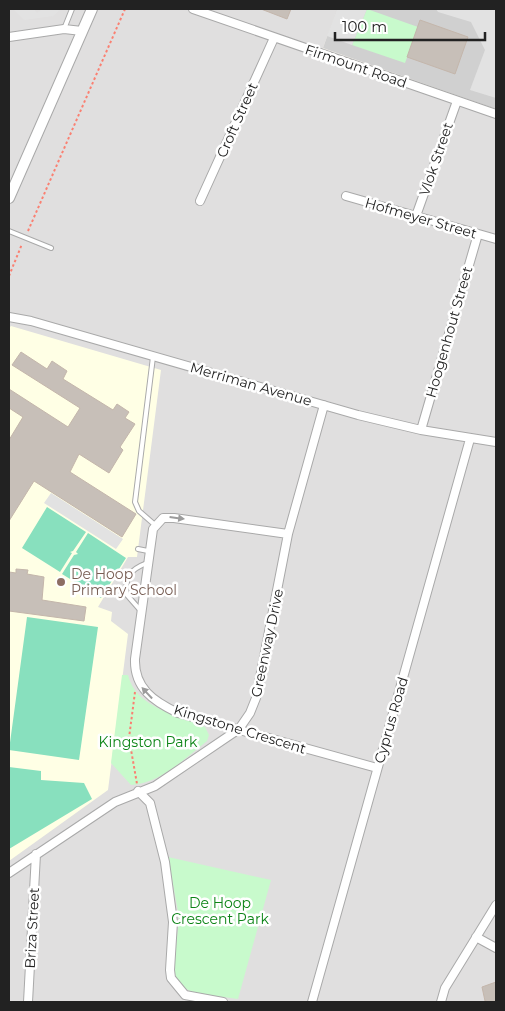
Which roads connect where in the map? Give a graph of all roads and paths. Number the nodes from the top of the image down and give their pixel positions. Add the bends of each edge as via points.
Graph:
1 (72, 9) edge
2 (92, 9) edge
3 (125, 9) edge
4 (193, 9) edge
5 (220, 9) edge
6 (216, 17) junction
7 (64, 29) junction
8 (82, 31) junction
9 (9, 37) edge
10 (274, 38) junction
11 (457, 101) junction
12 (496, 114) edge
13 (346, 196) dead end
14 (9, 198) edge
15 (200, 201) dead end
16 (416, 216) junction
17 (9, 231) edge
18 (478, 234) junction
19 (25, 238) junction
20 (496, 239) edge
21 (51, 248) dead end
22 (9, 276) edge
23 (9, 317) edge
24 (153, 357) junction
25 (324, 405) junction
26 (421, 430) junction
27 (470, 439) junction
28 (496, 442) edge
29 (155, 525) junction
30 (288, 534) junction
31 (138, 550) dead end
32 (148, 552) junction
33 (147, 563) junction
34 (141, 611) junction
35 (137, 677) junction
36 (240, 729) junction
37 (377, 768) junction
38 (138, 791) junction
39 (36, 854) junction
40 (9, 873) edge
41 (496, 905) edge
42 (476, 937) junction
43 (496, 948) edge
44 (28, 1002) edge
45 (223, 1002) edge
46 (312, 1002) edge
47 (442, 1002) edge

1 - 7 lane
2 - 8 street
3 - 19 path
4 - 6 street, Firmount Road
5 - 6 street
6 - 10 street, Firmount Road
7 - 8 street
7 - 9 street
8 - 14 street
10 - 11 street, Firmount Road
10 - 15 street, Croft Street
11 - 12 street, Firmount Road
11 - 16 street, Vlok Street
13 - 16 street, Hofmeyer Street
16 - 18 street, Hofmeyer Street
17 - 19 lane
18 - 20 street, Hofmeyer Street
18 - 26 street, Hoogenhout Street
19 - 21 lane
19 - 22 path
23 - 24 street, Merriman Avenue
24 - 25 street, Merriman Avenue
24 - 29 lane via 135,502 137,509
25 - 26 street, Merriman Avenue
25 - 30 street, Greenway Drive
26 - 27 street, Merriman Avenue
27 - 28 street, Merriman Avenue
27 - 37 street, Cyprus Road
29 -> 30 street via 163,518 174,518
29 - 32 street
30 - 36 street, Greenway Drive via 256,698
31 - 32 lane
32 - 33 street
33 - 34 street
33 - 34 lane via 132,569 128,578 127,595
34 - 35 street via 135,659
36 -> 35 street, Kingstone Crescent via 178,713 164,706 145,692
35 - 38 path via 129,738
36 - 37 street, Kingstone Crescent
36 - 38 street, Greenway Drive via 155,786
37 - 46 street, Cyprus Road
38 - 39 street, Greenway Drive via 115,802
38 - 45 street via 150,803 168,880 174,922 171,978 185,995
39 - 40 street, Greenway Drive
39 - 44 street, Briza Street
41 - 42 street
42 - 43 street
42 - 47 street via 445,988

